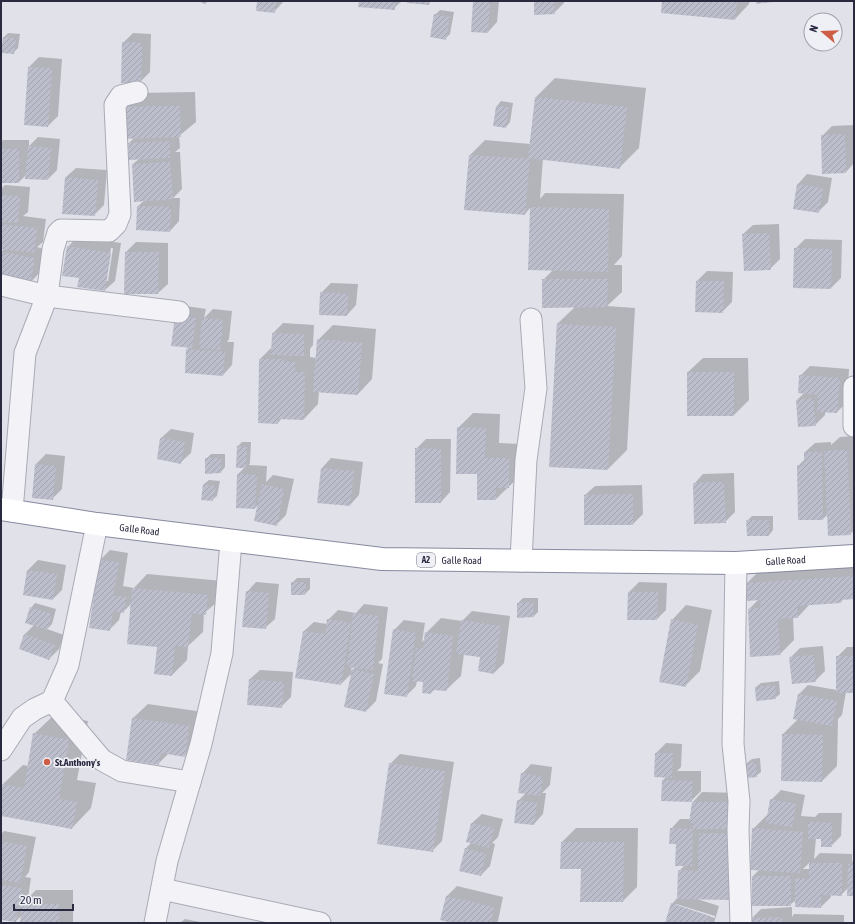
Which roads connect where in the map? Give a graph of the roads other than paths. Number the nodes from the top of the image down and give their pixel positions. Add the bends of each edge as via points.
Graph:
1 (137, 92) dead end
2 (1, 285) edge
3 (47, 296) junction
4 (179, 312) dead end
5 (531, 319) dead end
6 (854, 387) edge
7 (854, 426) edge
8 (6, 510) edge
9 (97, 524) junction
10 (231, 540) junction
11 (854, 556) edge
12 (521, 560) junction
13 (736, 563) junction
14 (52, 701) junction
15 (1, 750) edge
16 (190, 782) junction
17 (162, 889) junction
18 (155, 923) edge
19 (320, 923) edge
20 (741, 923) edge

1 - 3 street via 120,96 115,105 120,214 116,224 109,231 61,230 58,233 53,249
2 - 3 street
3 - 4 street
3 - 8 street via 26,353
5 - 12 street via 536,388 526,460
6 - 7 street
8 - 9 highway, Galle Road / A2
9 - 10 highway, Galle Road / A2
9 - 14 street via 68,665
10 - 12 highway, Galle Road / A2 via 382,559
10 - 16 street via 222,653
11 - 13 highway, Galle Road / A2
12 - 13 highway, Galle Road / A2
13 - 20 street via 733,744 739,802
14 - 15 street via 22,718
14 - 16 street via 102,760 122,771
16 - 17 street via 167,861
17 - 18 street
17 - 19 street

